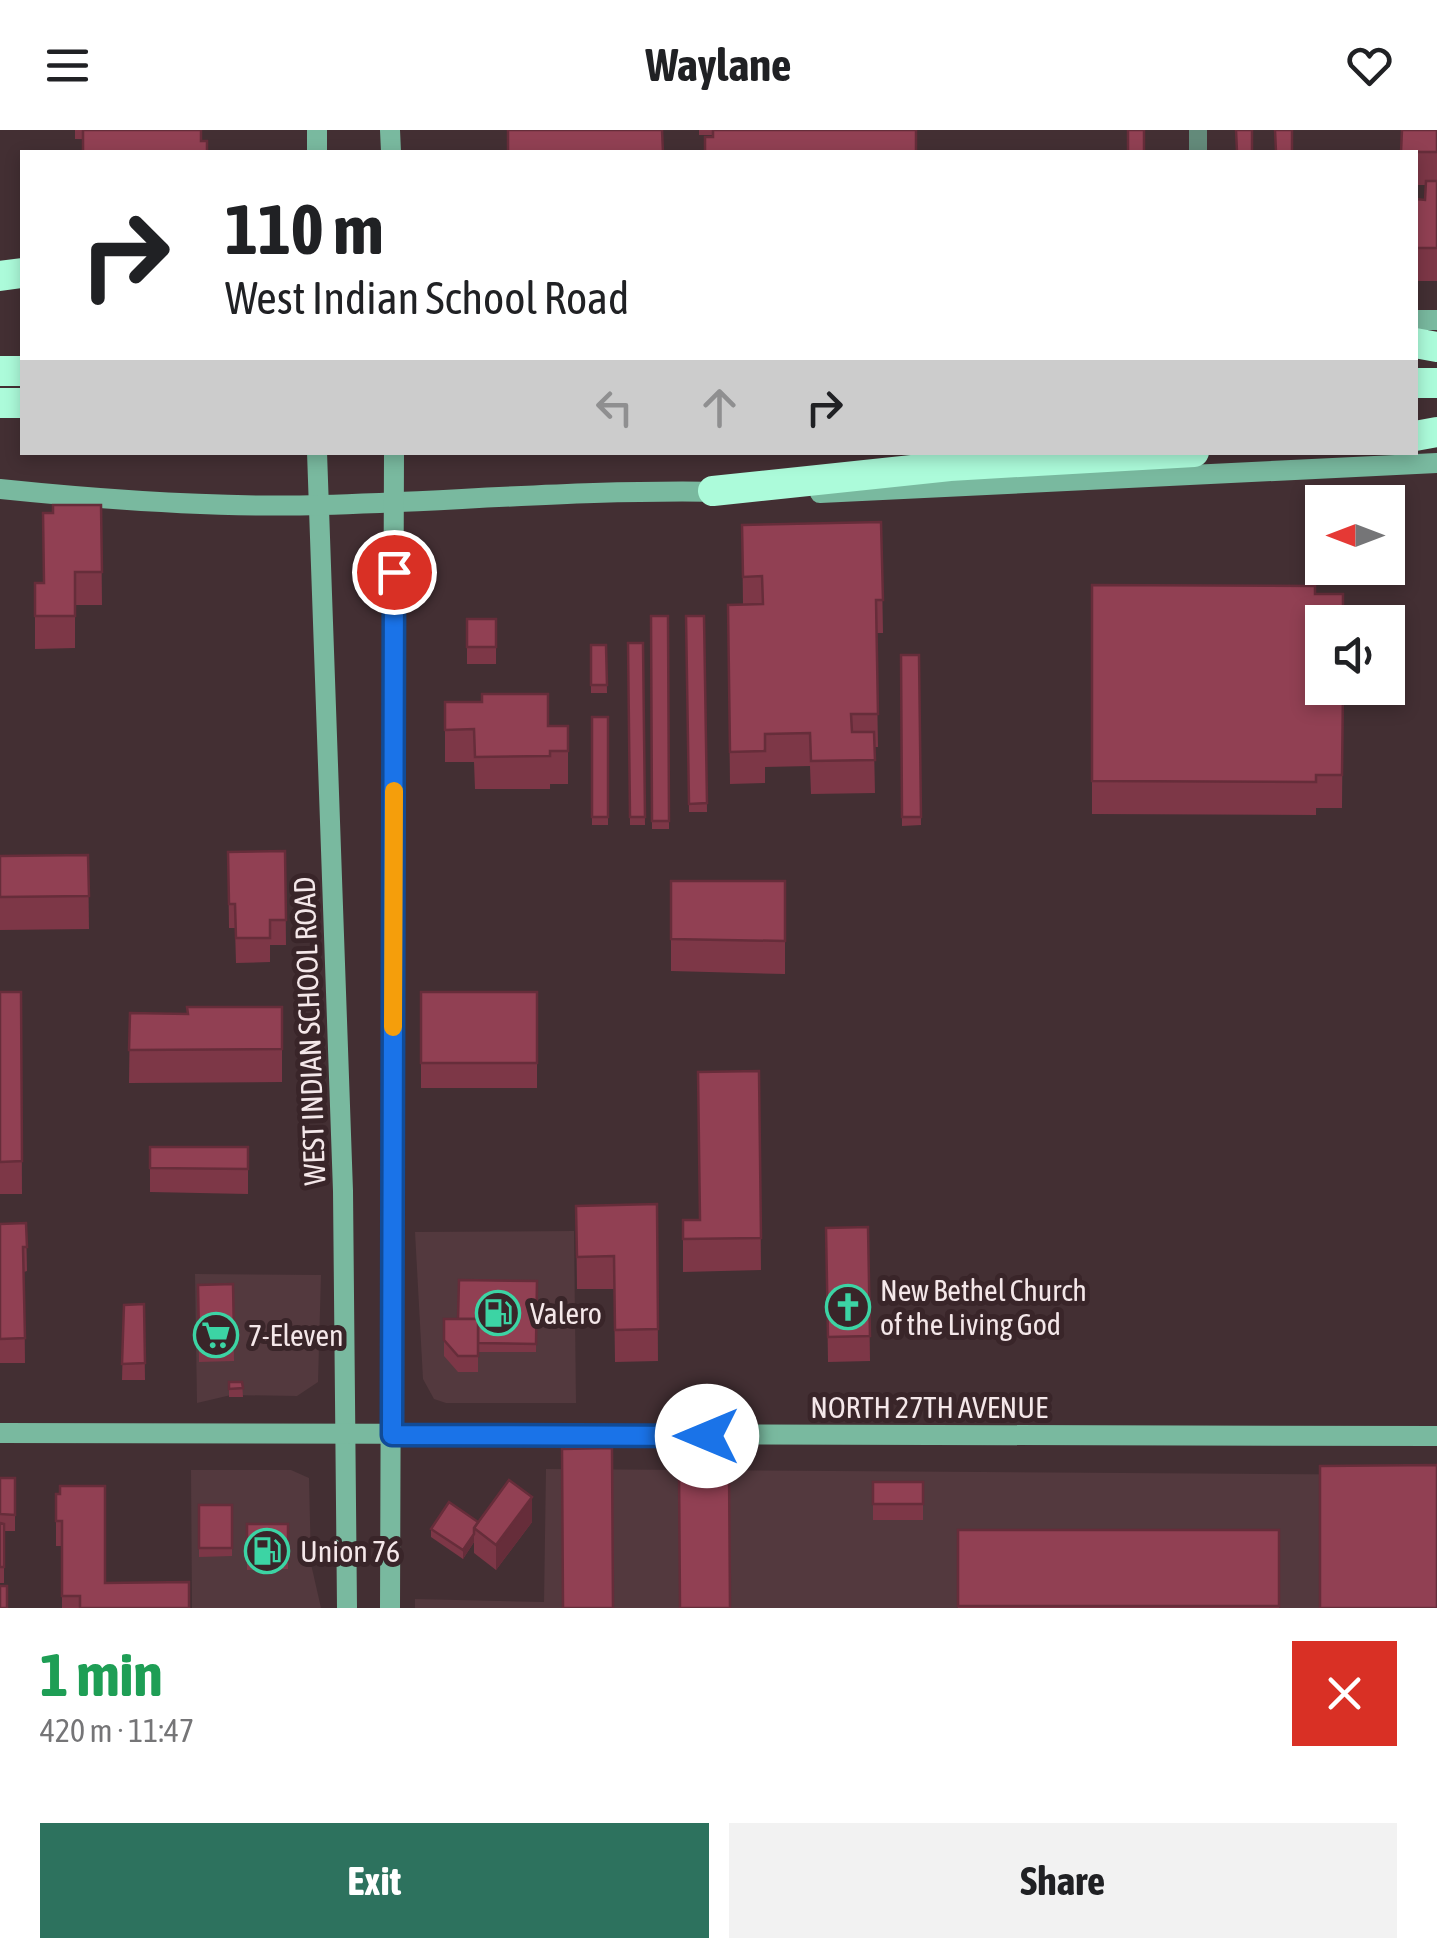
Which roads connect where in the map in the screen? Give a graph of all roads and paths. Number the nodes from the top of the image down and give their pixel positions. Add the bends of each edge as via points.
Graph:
1 (1142, 455) edge
2 (317, 458) edge
3 (394, 459) edge
4 (1437, 463) edge
5 (0, 489) edge
6 (713, 492) junction
7 (394, 501) junction
8 (319, 505) junction
9 (0, 1432) edge
10 (392, 1435) junction
11 (346, 1436) junction
12 (1437, 1436) edge
13 (347, 1608) edge
14 (390, 1608) edge

1 - 6 highway via 950,466
2 - 8 main road, WEST INDIAN SCHOOL ROAD
3 - 7 main road
4 - 6 main road via 816,494
5 - 8 main road
6 - 7 main road
7 - 8 main road
7 - 10 main road
8 - 11 main road, WEST INDIAN SCHOOL ROAD via 338,982
9 - 11 main road, NORTH 27TH AVENUE
10 - 11 main road, NORTH 27TH AVENUE
10 - 12 main road, NORTH 27TH AVENUE
10 - 14 main road
11 - 13 main road, WEST INDIAN SCHOOL ROAD

